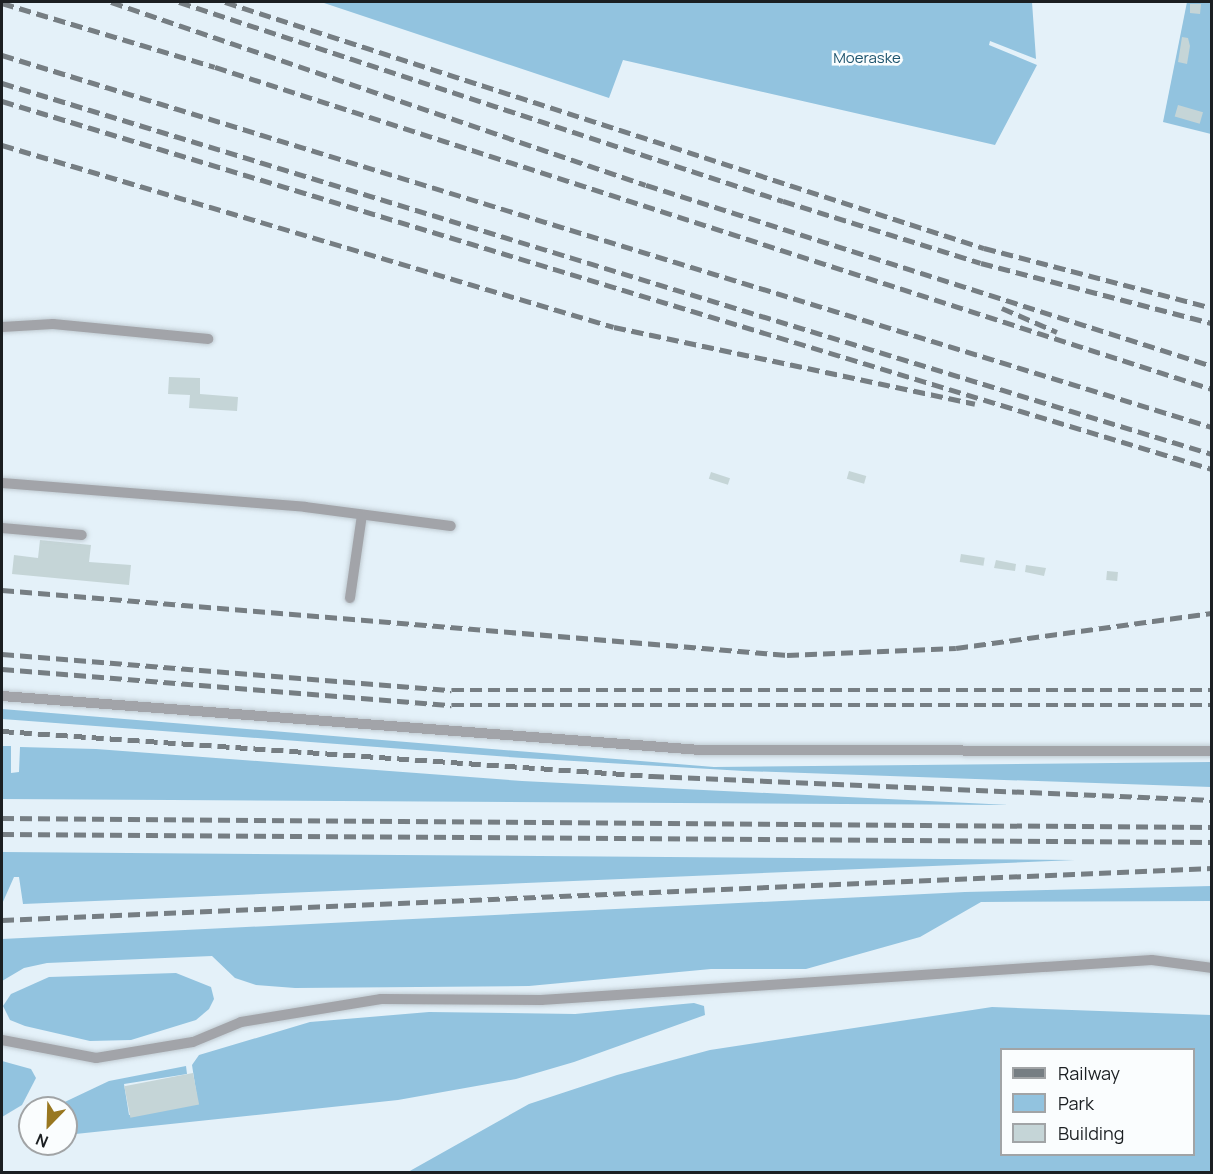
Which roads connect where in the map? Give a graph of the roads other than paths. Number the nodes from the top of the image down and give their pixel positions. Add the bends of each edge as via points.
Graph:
1 (2, 327) edge
2 (208, 339) dead end
3 (2, 483) edge
4 (362, 514) junction
5 (451, 526) dead end
6 (2, 528) edge
7 (82, 536) dead end
8 (350, 598) dead end
9 (2, 696) edge
10 (1212, 751) edge
11 (1212, 968) edge
12 (2, 1040) edge

1 - 2 lane via 53,324
3 - 4 lane
4 - 5 lane
4 - 8 lane
6 - 7 lane
9 - 10 lane via 700,750
11 - 12 lane via 1152,960 541,1000 381,999 242,1022 193,1042 96,1058

